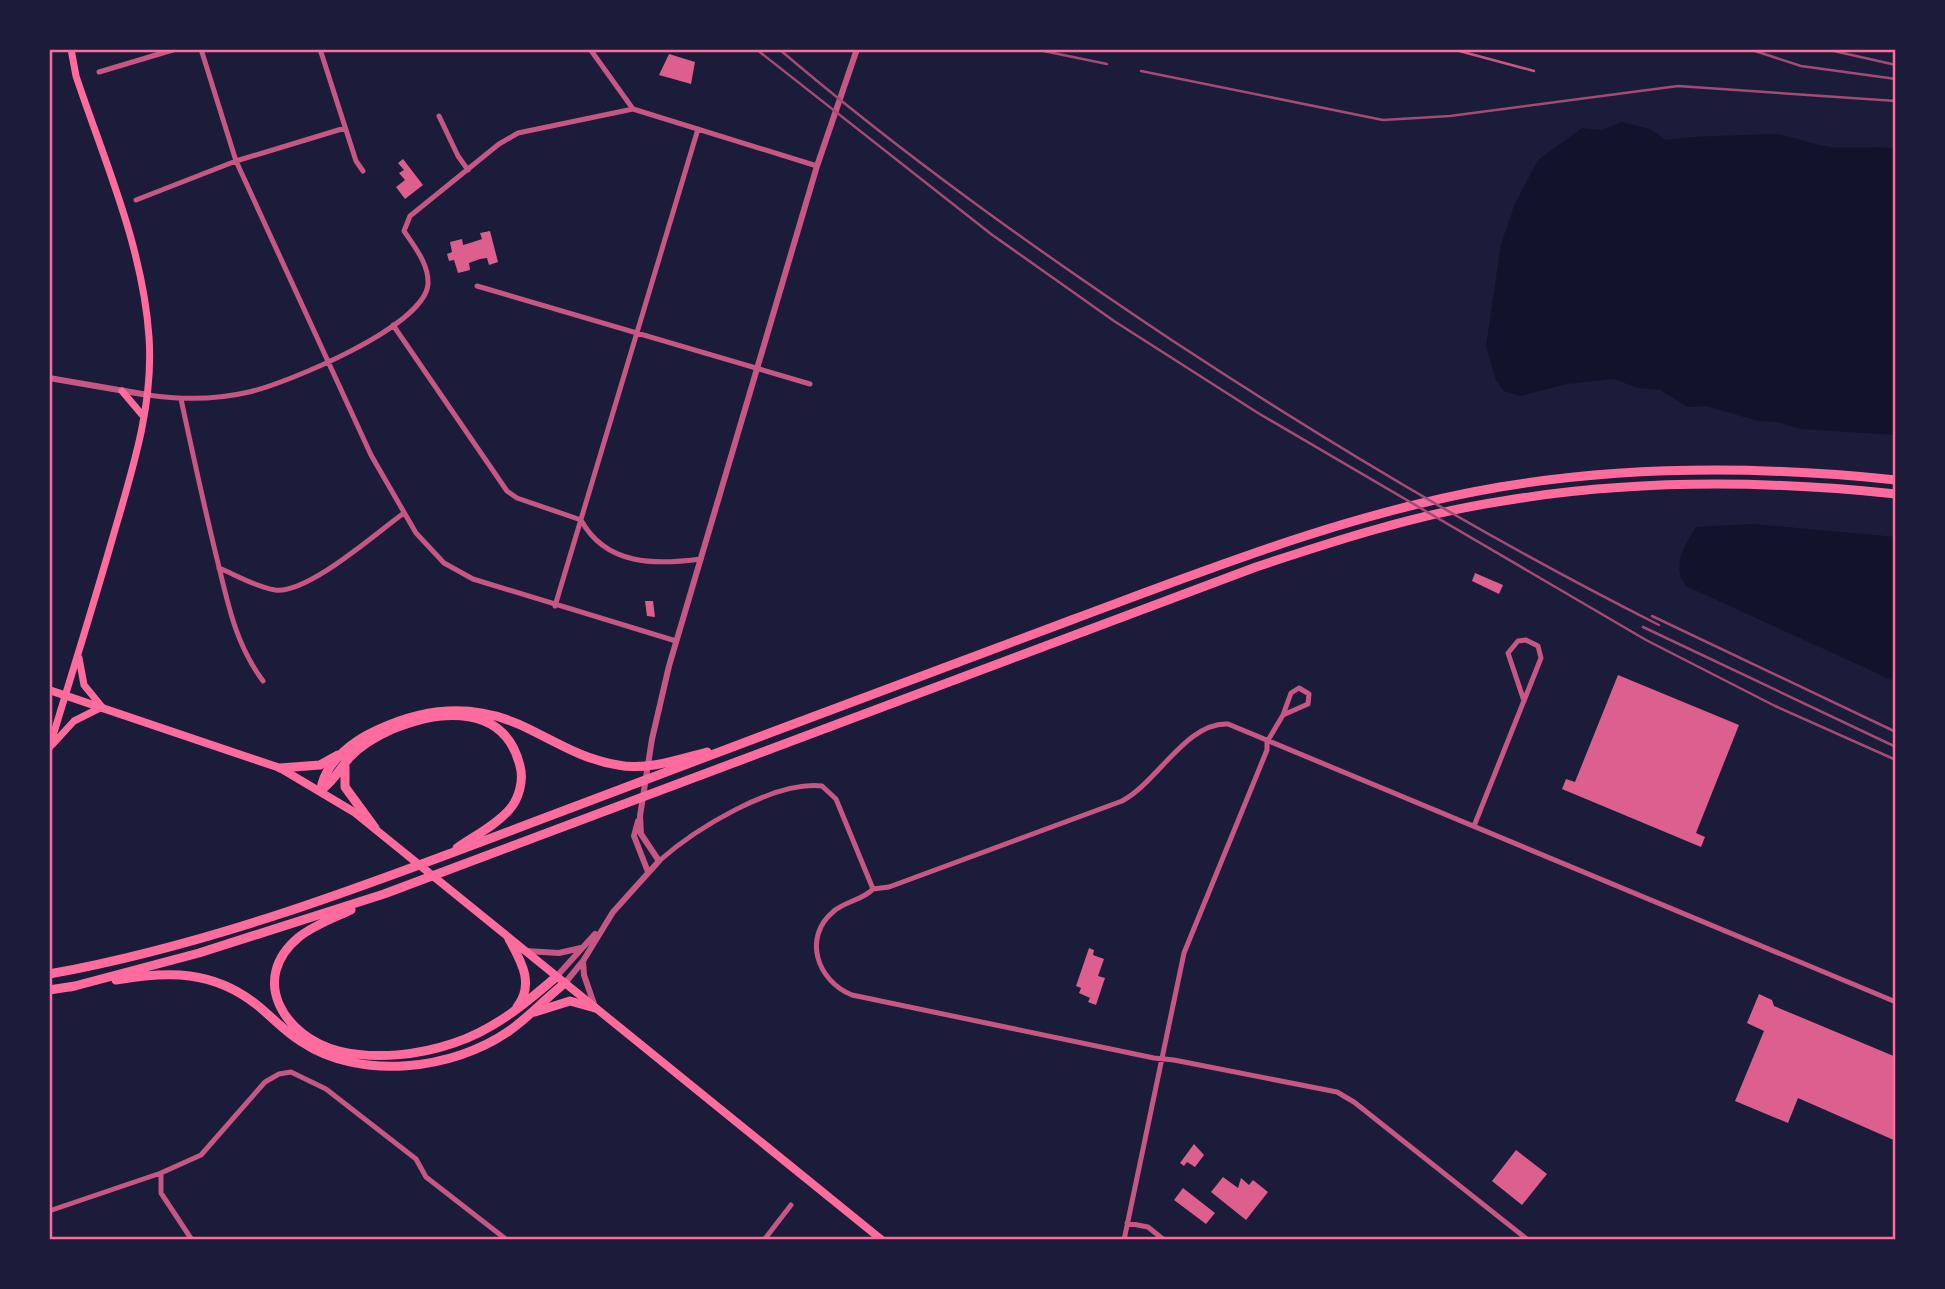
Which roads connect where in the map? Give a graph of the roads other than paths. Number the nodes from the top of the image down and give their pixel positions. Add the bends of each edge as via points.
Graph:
1 (71, 49) edge
2 (176, 49) edge
3 (201, 49) edge
4 (320, 49) edge
5 (590, 49) edge
6 (857, 49) edge
7 (1452, 49) edge
8 (1534, 71) dead end
9 (99, 72) dead end
10 (633, 109) junction
11 (439, 116) dead end
12 (345, 128) junction
13 (698, 129) junction
14 (236, 161) junction
15 (817, 166) junction
16 (468, 170) junction
17 (363, 171) dead end
18 (136, 200) dead end
19 (477, 286) dead end
20 (393, 325) junction
21 (638, 333) junction
22 (328, 362) junction
23 (756, 369) junction
24 (49, 378) edge
25 (810, 384) dead end
26 (122, 391) junction
27 (148, 395) junction
28 (181, 399) junction
29 (144, 417) junction
30 (1896, 480) edge
31 (1896, 494) edge
32 (404, 513) junction
33 (581, 520) junction
34 (701, 559) junction
35 (219, 568) junction
36 (555, 606) junction
37 (676, 641) junction
38 (78, 654) junction
39 (263, 681) dead end
40 (49, 690) edge
41 (65, 695) junction
42 (1524, 701) junction
43 (102, 707) junction
44 (1283, 715) junction
45 (751, 742) junction
46 (1267, 742) junction
47 (49, 749) edge
48 (348, 749) junction
49 (347, 761) junction
50 (280, 768) junction
51 (321, 790) junction
52 (1474, 826) junction
53 (375, 828) junction
54 (637, 829) junction
55 (444, 856) junction
56 (659, 861) junction
57 (648, 872) junction
58 (873, 889) junction
59 (384, 894) junction
60 (601, 928) junction
61 (509, 939) junction
62 (583, 947) junction
63 (525, 951) junction
64 (583, 961) junction
65 (49, 974) edge
66 (556, 977) junction
67 (565, 983) junction
68 (71, 987) junction
69 (49, 990) edge
70 (1896, 1002) edge
71 (595, 1008) junction
72 (513, 1011) junction
73 (527, 1016) junction
74 (1161, 1060) junction
75 (161, 1173) junction
76 (791, 1205) dead end
77 (49, 1211) edge
78 (1127, 1223) junction
79 (192, 1240) edge
80 (507, 1240) edge
81 (764, 1240) edge
82 (882, 1240) edge
83 (1124, 1240) edge
84 (1164, 1240) edge
85 (1528, 1240) edge

1 - 27 main road via 144,295 150,356
2 - 9 street
3 - 14 street
4 - 12 street
5 - 10 street
6 - 15 street
7 - 8 lane
10 - 13 street
10 - 16 street via 518,133
11 - 16 street
12 - 14 street
12 - 17 street
13 - 15 street
13 - 21 street
14 - 18 street
14 - 22 street
15 - 23 street
16 - 20 street via 405,223 404,231 428,275 417,307
19 - 21 street
20 - 22 street
20 - 33 street via 507,491
21 - 23 street
21 - 33 street
22 - 28 street via 249,392
22 - 32 street
23 - 25 street
23 - 34 street
24 - 26 street
26 - 27 street
26 - 29 main road
27 - 28 street
27 - 29 main road
28 - 35 street
29 - 38 main road
30 - 45 highway via 1772,470 1677,469 1535,482 1412,505 1250,553
31 - 59 highway via 1746,483 1634,486 1501,501 1416,519 1243,571
32 - 35 street via 311,580 291,589 265,587
32 - 36 street via 444,564 492,587
33 - 34 street via 594,538 627,558 656,564
33 - 36 street
34 - 37 street
35 - 39 street via 242,649
36 - 37 street
37 - 54 street via 652,738
38 - 41 main road
38 - 43 main road via 84,685
40 - 41 main road
41 - 43 main road
41 - 47 main road
42 - 42 street via 1541,658 1538,646 1526,640 1518,641 1508,653
42 - 52 street
43 - 47 main road via 74,721
43 - 50 main road
44 - 44 street via 1308,704 1308,692 1292,691
44 - 46 street
45 - 48 highway via 622,766 576,754 501,716 466,709 406,718
45 - 55 highway
46 - 52 street
46 - 58 street via 1228,724 1210,726 1194,735 1140,790 1122,801
46 - 74 street via 1184,953
48 - 50 highway via 320,765
48 - 51 highway via 322,779
49 - 51 highway
49 - 53 highway via 345,788
49 - 55 highway via 373,739 415,721 469,717 505,732 515,747 522,774 519,792 497,821
50 - 51 main road
51 - 53 main road
52 - 70 street
53 - 61 main road
54 - 56 street
54 - 57 street via 637,847
55 - 65 highway via 233,927
56 - 57 street
56 - 58 street via 719,818 797,786 822,786 836,799
57 - 60 street
58 - 74 street via 836,909 818,935 819,965 839,990
59 - 68 highway via 212,949
59 - 72 highway via 312,928 285,952 274,989 282,1012 295,1027 311,1040 338,1051 407,1054 455,1043
60 - 62 street
60 - 64 street
61 - 63 main road
61 - 72 highway via 527,981
62 - 63 street via 559,953
62 - 66 street
63 - 66 main road
64 - 67 street
64 - 71 street
66 - 67 main road
66 - 72 highway
67 - 71 main road
67 - 73 highway
68 - 69 highway
68 - 73 highway via 160,973 206,977 245,996 313,1049 348,1062 376,1065 460,1055
71 - 73 highway via 570,1001
71 - 82 main road
74 - 78 street
74 - 85 street via 1337,1092
75 - 77 street
75 - 79 street via 161,1193
75 - 80 street via 201,1155 265,1082 291,1072 326,1089 416,1159 426,1177
76 - 81 street
78 - 83 street
78 - 84 street via 1148,1227

